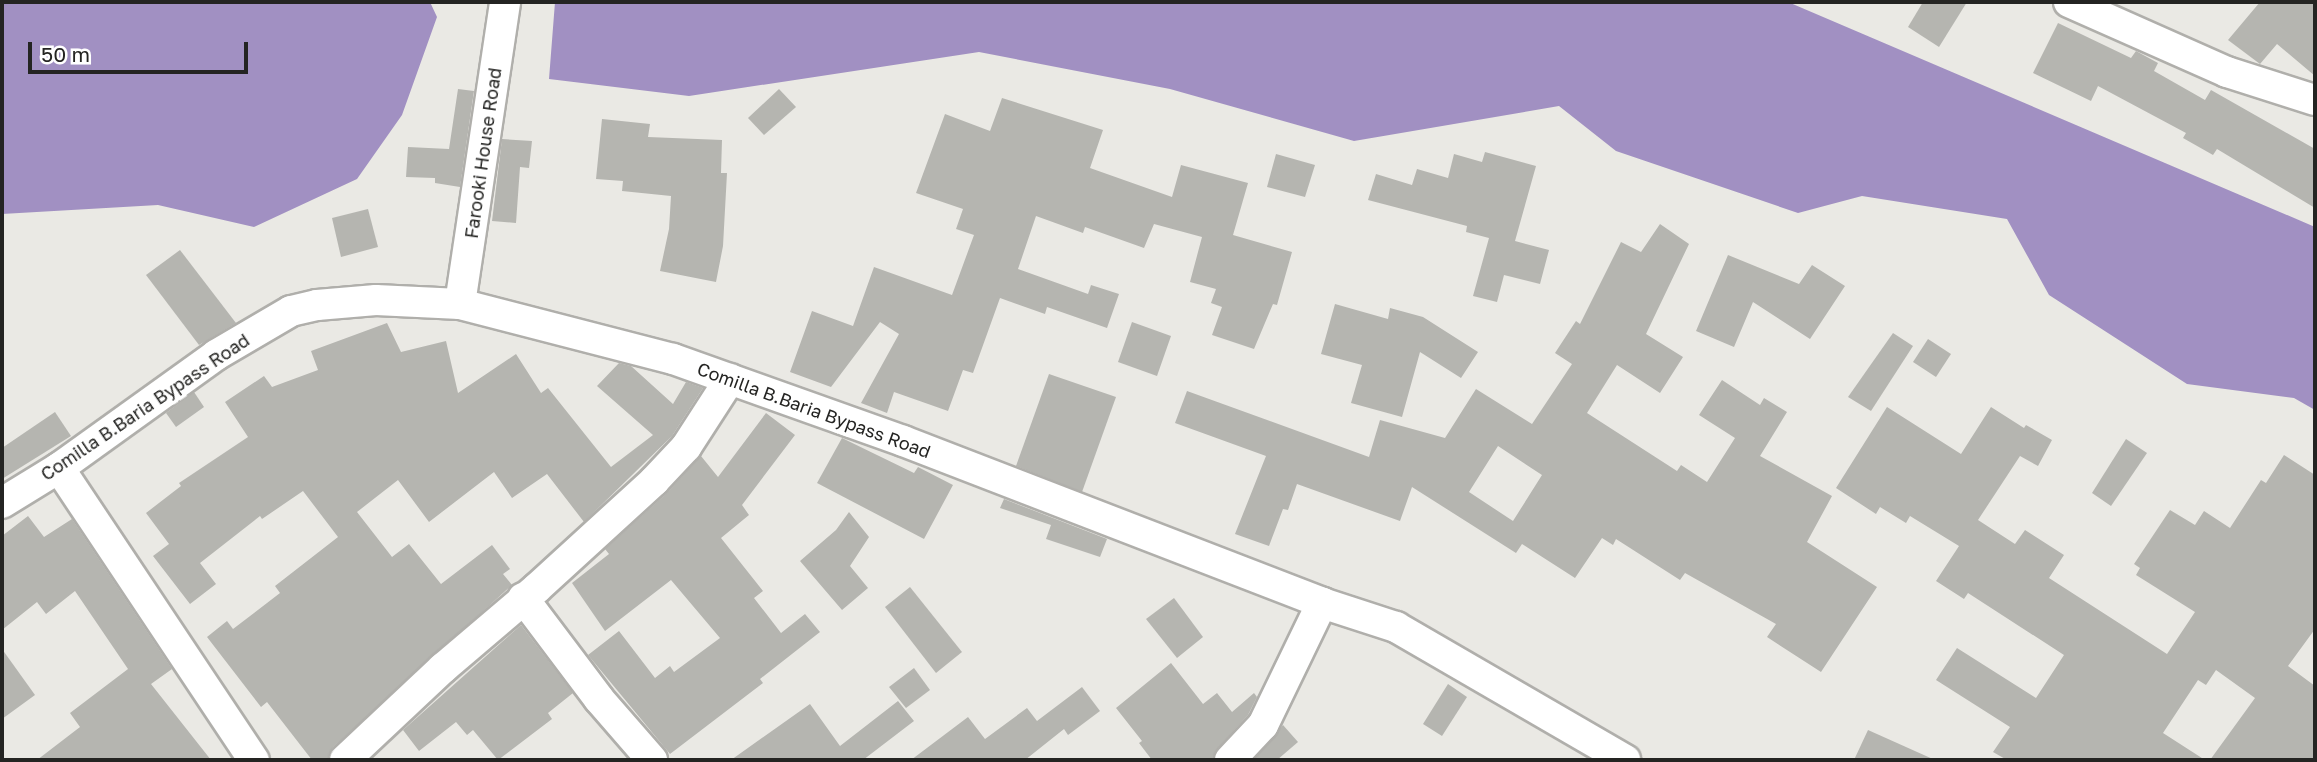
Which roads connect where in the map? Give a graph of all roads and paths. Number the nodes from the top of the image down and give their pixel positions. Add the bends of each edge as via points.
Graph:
1 (505, 2) edge
2 (2069, 2) edge
3 (2315, 100) edge
4 (460, 304) junction
5 (730, 379) junction
6 (59, 468) junction
7 (2, 503) edge
8 (523, 598) junction
9 (1322, 603) junction
10 (254, 760) edge
11 (345, 760) edge
12 (653, 760) edge
13 (1230, 760) edge
14 (1625, 760) edge

1 - 4 street, Farooki House Road
2 - 3 street via 2227,72
4 - 5 street, Comilla B.Baria Bypass Road via 673,359
4 - 6 street, Comilla B.Baria Bypass Road via 376,300 291,311 216,355
5 - 8 street via 686,447 654,481
5 - 9 street, Comilla B.Baria Bypass Road
6 - 7 street, Comilla B.Baria Bypass Road
6 - 10 street
8 - 11 street
8 - 12 street via 599,699
9 - 13 street via 1263,725
9 - 14 street, Comilla B.Baria Bypass Road via 1396,627

